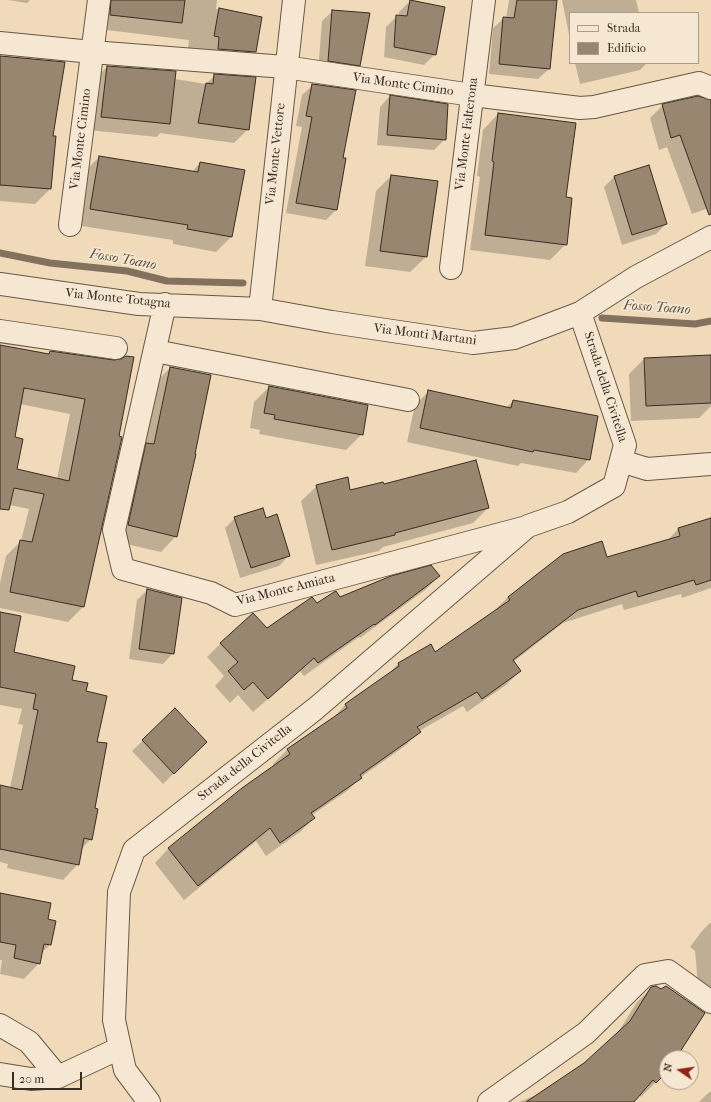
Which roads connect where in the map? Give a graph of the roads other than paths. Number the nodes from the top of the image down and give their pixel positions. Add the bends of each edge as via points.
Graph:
1 (98, 0) edge
2 (294, 0) edge
3 (484, 0) edge
4 (0, 43) edge
5 (92, 52) junction
6 (285, 67) junction
7 (711, 88) edge
8 (472, 95) junction
9 (70, 226) dead end
10 (711, 237) edge
11 (450, 268) dead end
12 (0, 284) edge
13 (165, 304) junction
14 (260, 309) junction
15 (580, 313) junction
16 (0, 331) edge
17 (116, 348) dead end
18 (155, 352) junction
19 (408, 400) dead end
20 (621, 461) junction
21 (711, 464) edge
22 (528, 526) junction
23 (711, 1002) edge
24 (0, 1025) edge
25 (120, 1048) junction
26 (0, 1074) edge
27 (58, 1078) junction
28 (149, 1102) edge
29 (489, 1102) edge

1 - 5 street, Via Monte Cimino
2 - 6 street, Via Monte Vettore
3 - 8 street, Via Monte Falterona
4 - 5 street, Via Monte Cimino
5 - 6 street, Via Monte Cimino
5 - 9 street, Via Monte Cimino
6 - 8 street, Via Monte Cimino
6 - 14 street, Via Monte Vettore
7 - 8 street, Via Monte Cimino via 699,83 580,108
8 - 11 street, Via Monte Falterona
10 - 15 street, Via Monti Martani via 636,277
12 - 13 street, Via Monte Totagna via 139,304
13 - 14 street, Via Monte Totagna
13 - 18 street, Via Monte Amiata
14 - 15 street, Via Monti Martani via 473,343 514,338
15 - 20 street, Strada della Civitella via 625,445
16 - 17 street
18 - 19 street
18 - 22 street, Via Monte Amiata via 114,530 123,569 210,593 236,605
20 - 21 street, Strada della Civitella via 647,469
20 - 22 street, Strada della Civitella via 614,486 568,512
22 - 25 street, Strada della Civitella via 314,710 134,850 119,892 114,1020
23 - 29 street via 668,971 645,975 586,1033
24 - 27 street via 29,1042
25 - 27 street
25 - 28 street, Strada della Civitella via 124,1070
26 - 27 street via 30,1079

